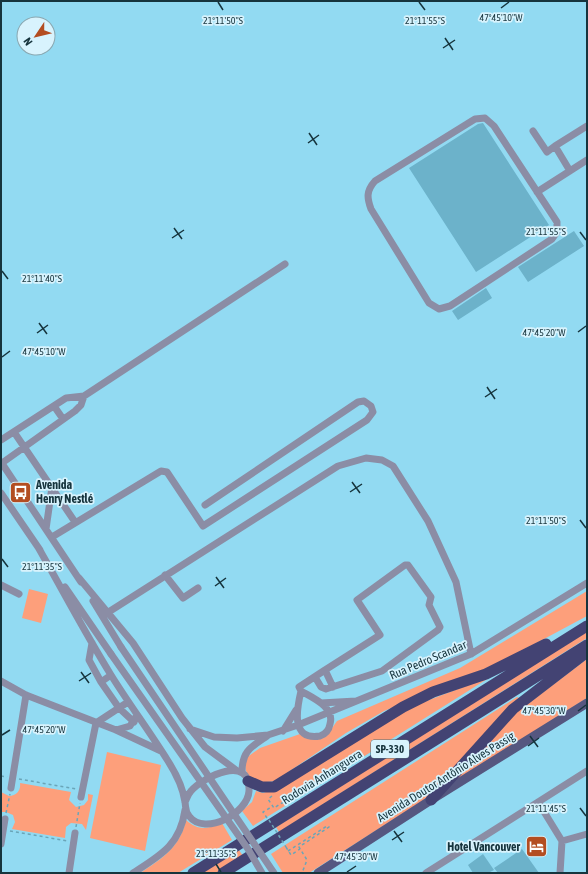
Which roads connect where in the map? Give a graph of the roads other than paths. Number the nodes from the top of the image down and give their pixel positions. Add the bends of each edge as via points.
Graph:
1 (587, 126) edge
2 (533, 131) dead end
3 (555, 146) junction
4 (587, 160) edge
5 (570, 170) junction
6 (537, 192) junction
7 (285, 264) dead end
8 (84, 396) junction
9 (54, 406) junction
10 (63, 419) junction
11 (14, 432) junction
12 (1, 440) edge
13 (24, 447) junction
14 (1, 462) edge
15 (52, 487) junction
16 (1, 493) edge
17 (205, 505) dead end
18 (75, 522) junction
19 (46, 529) junction
20 (52, 537) junction
21 (38, 547) junction
22 (165, 575) junction
23 (79, 578) junction
24 (587, 583) edge
25 (1, 585) edge
26 (198, 588) dead end
27 (19, 594) dead end
28 (107, 614) junction
29 (587, 622) edge
30 (587, 626) edge
31 (92, 643) junction
32 (587, 645) edge
33 (587, 652) edge
34 (471, 654) junction
35 (325, 670) junction
36 (111, 675) junction
37 (315, 677) junction
38 (1, 681) edge
39 (101, 682) junction
40 (334, 687) junction
41 (301, 691) junction
42 (26, 695) junction
43 (362, 700) junction
44 (128, 702) junction
45 (321, 703) junction
46 (587, 703) edge
47 (119, 708) junction
48 (296, 710) junction
49 (330, 713) junction
50 (135, 718) junction
51 (96, 723) junction
52 (298, 725) junction
53 (190, 729) junction
54 (116, 730) junction
55 (283, 731) junction
56 (268, 735) junction
57 (161, 751) junction
58 (587, 771) edge
59 (242, 774) junction
60 (11, 788) road end
61 (81, 798) road end
62 (431, 800) junction
63 (538, 802) junction
64 (185, 806) junction
65 (5, 819) road end
66 (75, 832) road end
67 (587, 834) edge
68 (562, 841) junction
69 (1, 844) edge
70 (324, 870) edge
71 (69, 873) edge
72 (133, 873) edge
73 (193, 873) edge
74 (223, 873) edge
75 (262, 873) edge
76 (274, 873) edge
77 (318, 873) edge
78 (426, 873) edge
79 (560, 873) edge

1 - 3 street
2 - 3 street via 546,152
3 - 5 street
4 - 5 street
5 - 6 street
6 - 6 street via 494,126 485,118 475,119 375,181 369,188 367,197 371,209 429,303 439,309 450,306 552,239 557,232 557,222
7 - 8 street
8 - 9 street via 66,398
8 - 10 street via 80,405
9 - 10 street
9 - 11 street
10 - 13 street
11 - 12 street
11 - 13 street
13 - 14 street
13 - 15 street
14 - 19 street
15 - 18 street
15 - 19 street
16 - 21 street
17 - 18 street via 358,402 364,400 371,406 373,412 367,420 203,526 164,470
18 - 20 street
19 - 20 street
20 - 23 street
21 - 31 street
21 - 75 street, bridge via 248,849
22 - 26 street via 183,598
22 - 28 street
22 - 34 street via 338,466 366,458 382,460 394,466 428,521 447,562 456,582
23 - 28 street
23 - 76 street, bridge via 121,647
24 - 34 street, Rua Pedro Scandar
25 - 27 street
28 - 53 street via 132,643
29 - 59 highway via 486,674 433,692 403,707 274,787 262,788
30 - 73 highway, Rodovia Anhanguera / SP-330
31 - 36 street
31 - 39 street via 89,660
32 - 74 highway, SP-330
33 - 62 highway via 513,709
34 - 43 street, Rua Pedro Scandar
35 - 37 street
35 - 40 street
35 - 40 street via 380,635 357,600 408,565 431,597 429,605 440,627 421,644 382,671
36 - 39 street
36 - 44 street
37 - 40 street via 324,689
37 - 41 street via 299,687
38 - 42 street
39 - 47 street
41 - 45 street
41 - 48 street
42 - 51 street
42 - 60 street
43 - 45 street
43 - 49 street, Rua Pedro Scandar
44 - 47 street
44 - 50 street
45 - 49 street
46 - 62 main road, Avenida Doutor Antônio Alves Passig
47 - 50 street
47 - 51 street
48 - 52 street
48 - 55 street
49 - 52 street, Rua Pedro Scandar
49 - 52 street via 332,719 329,728 320,736 309,736
50 - 54 street via 130,726
50 - 57 street
51 - 54 street
51 - 61 street
52 - 55 street, Rua Pedro Scandar
53 - 56 street, Rua Pedro Scandar via 214,737
53 - 59 street via 209,751
54 - 57 street
55 - 56 street, Rua Pedro Scandar
56 - 59 street, Rua Pedro Scandar via 245,753
57 - 64 street via 176,775
58 - 63 street
59 - 64 street via 215,774 204,780 189,793
59 - 64 street via 249,790 245,803 216,824 198,823 190,817
62 - 70 main road, Avenida Doutor Antônio Alves Passig
63 - 68 street
63 - 78 street
64 - 72 street via 180,832 167,850
65 - 69 street
66 - 71 street
67 - 68 street
68 - 79 street
70 - 77 main road, Avenida Doutor Antônio Alves Passig

